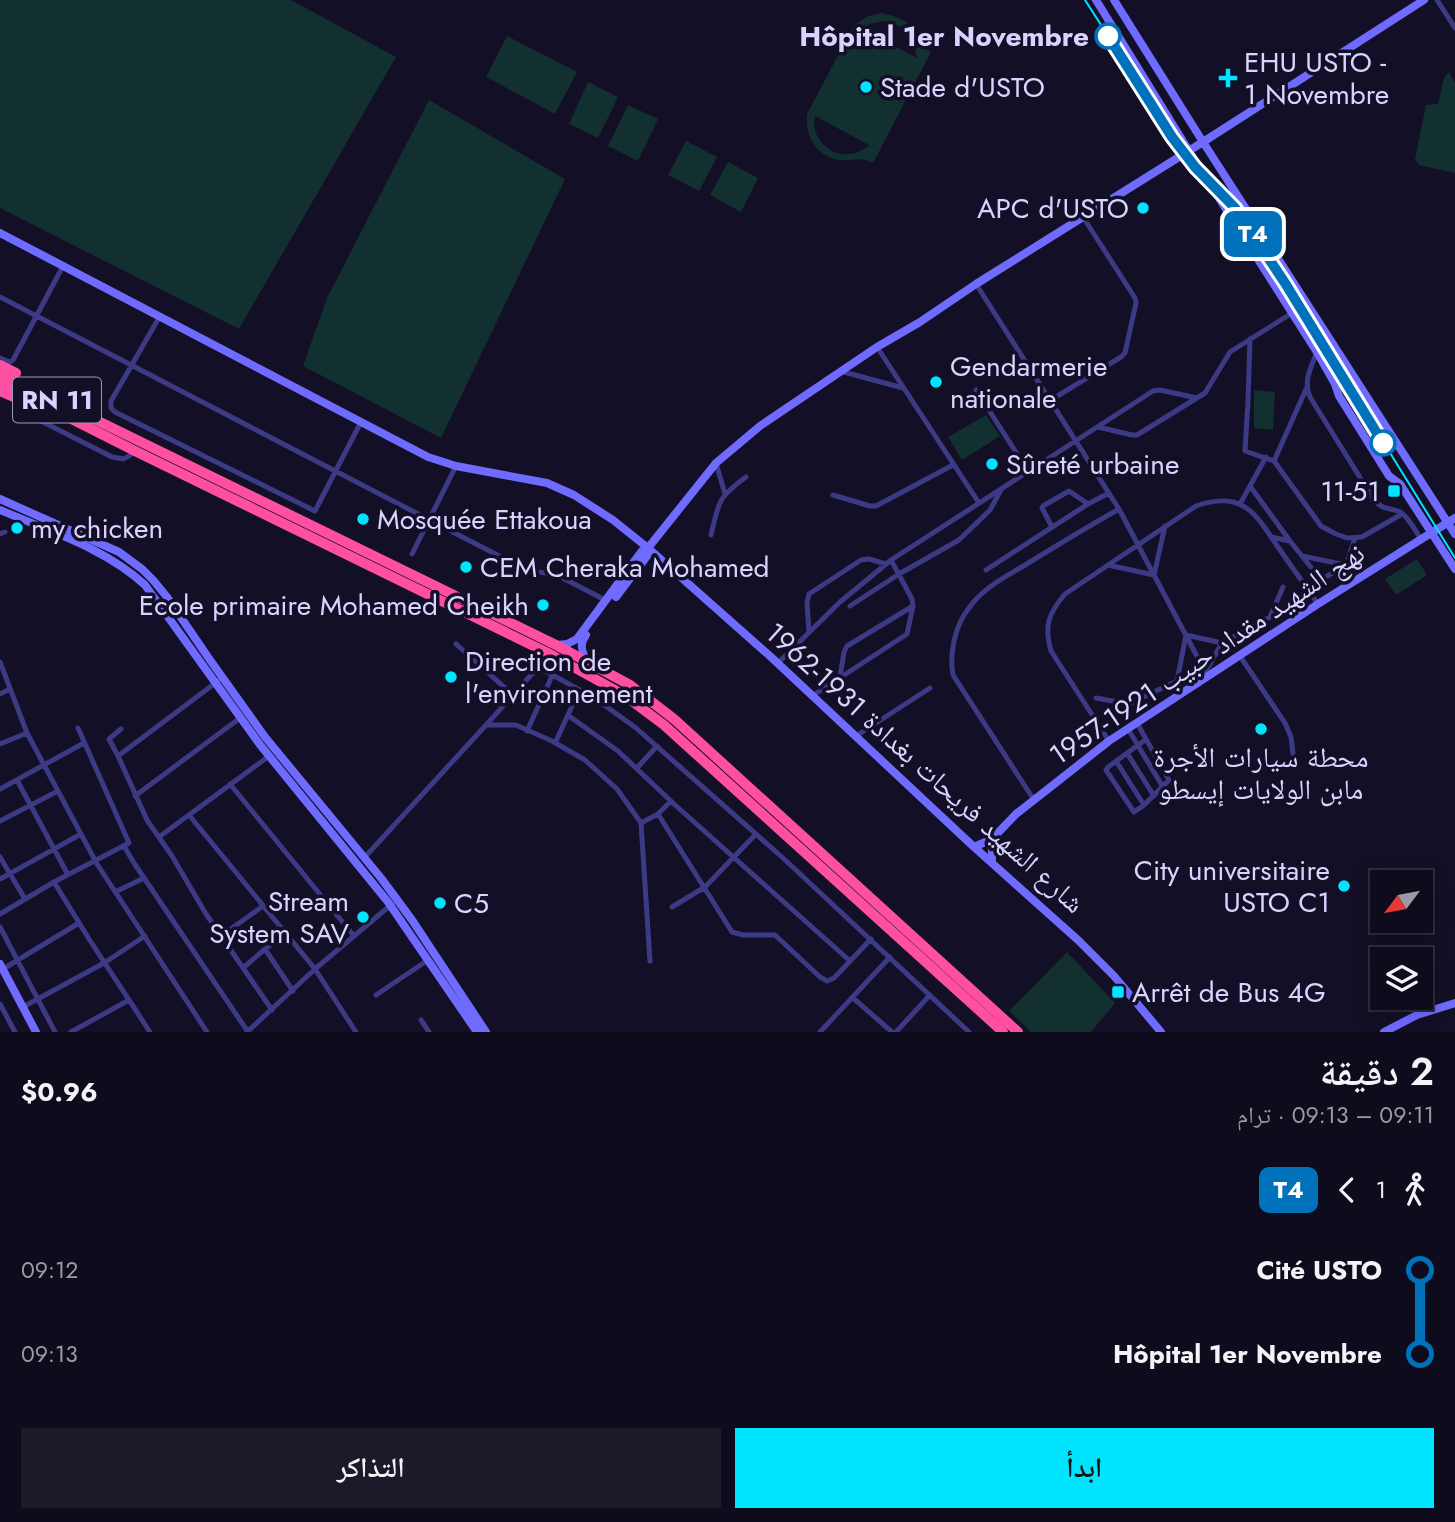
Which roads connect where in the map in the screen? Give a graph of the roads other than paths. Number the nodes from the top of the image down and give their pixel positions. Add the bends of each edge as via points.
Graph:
1 (1096, 0) edge
2 (1114, 0) edge
3 (1424, 0) edge
4 (1437, 0) edge
5 (1455, 29) edge
6 (1203, 142) junction
7 (1188, 151) junction
8 (1083, 217) junction
9 (0, 233) edge
10 (63, 265) junction
11 (976, 284) junction
12 (0, 297) edge
13 (1292, 313) junction
14 (160, 316) junction
15 (36, 317) junction
16 (1250, 338) junction
17 (877, 347) junction
18 (1317, 352) junction
19 (0, 358) edge
20 (0, 365) edge
21 (132, 366) junction
22 (840, 371) junction
23 (0, 373) edge
24 (0, 383) edge
25 (1307, 387) junction
26 (903, 388) junction
27 (976, 390) dead end
28 (0, 391) edge
29 (1197, 398) junction
30 (1051, 400) junction
31 (34, 406) junction
32 (75, 420) junction
33 (361, 422) junction
34 (1098, 427) junction
35 (114, 428) junction
36 (1076, 441) junction
37 (135, 451) junction
38 (1266, 457) junction
39 (1275, 461) junction
40 (716, 463) junction
41 (953, 465) junction
42 (456, 466) junction
43 (335, 471) junction
44 (1028, 471) junction
45 (746, 477) dead end
46 (1250, 486) junction
47 (1003, 487) junction
48 (725, 494) junction
49 (1109, 494) junction
50 (833, 495) dead end
51 (0, 499) edge
52 (979, 503) junction
53 (1088, 504) junction
54 (1240, 504) junction
55 (1119, 509) junction
56 (0, 510) edge
57 (1402, 514) junction
58 (429, 520) junction
59 (1452, 521) edge
60 (1166, 526) junction
61 (1052, 527) junction
62 (1432, 533) junction
63 (1455, 534) edge
64 (711, 535) dead end
65 (1271, 537) junction
66 (1355, 538) junction
67 (1421, 540) junction
68 (1290, 541) junction
69 (1138, 544) junction
70 (648, 548) junction
71 (412, 554) dead end
72 (1302, 556) junction
73 (888, 562) junction
74 (1108, 565) junction
75 (1346, 565) junction
76 (1455, 569) edge
77 (986, 570) dead end
78 (899, 574) junction
79 (1154, 575) junction
80 (1283, 587) dead end
81 (609, 602) junction
82 (1318, 604) junction
83 (850, 606) dead end
84 (913, 606) junction
85 (809, 632) junction
86 (1186, 635) junction
87 (1222, 643) junction
88 (456, 644) dead end
89 (553, 649) junction
90 (1240, 656) junction
91 (586, 660) junction
92 (0, 662) edge
93 (777, 664) junction
94 (538, 667) junction
95 (1207, 674) junction
96 (552, 676) junction
97 (839, 678) junction
98 (219, 681) junction
99 (1177, 681) junction
100 (930, 688) dead end
101 (10, 689) junction
102 (579, 691) junction
103 (0, 694) edge
104 (513, 695) junction
105 (812, 696) junction
106 (1097, 698) dead end
107 (569, 716) junction
108 (240, 718) junction
109 (1137, 723) junction
110 (486, 725) junction
111 (78, 728) dead end
112 (121, 729) dead end
113 (1128, 729) junction
114 (527, 731) junction
115 (27, 733) junction
116 (856, 736) junction
117 (1145, 740) junction
118 (1109, 741) junction
119 (84, 743) junction
120 (555, 743) junction
121 (0, 744) edge
122 (657, 746) junction
123 (1137, 746) junction
124 (272, 753) junction
125 (1127, 753) junction
126 (1293, 754) dead end
127 (118, 756) junction
128 (1116, 761) junction
129 (44, 765) junction
130 (637, 768) junction
131 (17, 780) junction
132 (230, 784) junction
133 (1163, 787) junction
134 (0, 789) edge
135 (58, 791) junction
136 (135, 796) junction
137 (1154, 796) junction
138 (1034, 800) junction
139 (671, 801) junction
140 (30, 805) junction
141 (1144, 805) junction
142 (658, 814) junction
143 (189, 815) junction
144 (0, 821) edge
145 (641, 823) junction
146 (81, 834) junction
147 (755, 834) junction
148 (159, 837) junction
149 (992, 839) junction
150 (124, 846) junction
151 (974, 846) junction
152 (54, 849) junction
153 (0, 857) edge
154 (364, 858) junction
155 (734, 858) junction
156 (95, 860) junction
157 (992, 862) junction
158 (9, 874) junction
159 (68, 875) junction
160 (144, 878) junction
161 (0, 879) edge
162 (54, 882) junction
163 (705, 887) junction
164 (115, 892) junction
165 (25, 899) junction
166 (394, 903) junction
167 (263, 906) junction
168 (672, 907) dead end
169 (0, 914) edge
170 (79, 923) junction
171 (0, 927) edge
172 (286, 934) junction
173 (145, 936) junction
174 (221, 936) junction
175 (355, 936) junction
176 (871, 939) junction
177 (265, 949) junction
178 (890, 957) junction
179 (17, 959) junction
180 (428, 960) junction
181 (650, 961) dead end
182 (850, 961) junction
183 (104, 963) junction
184 (1, 967) edge
185 (243, 968) junction
186 (315, 970) junction
187 (293, 990) junction
188 (376, 995) dead end
189 (930, 995) junction
190 (853, 998) junction
191 (38, 999) junction
192 (129, 1000) junction
193 (1455, 1003) edge
194 (0, 1004) edge
195 (23, 1007) junction
196 (272, 1010) junction
197 (421, 1020) dead end
198 (472, 1031) edge
199 (15, 1032) edge
200 (36, 1032) edge
201 (55, 1032) edge
202 (71, 1032) edge
203 (150, 1032) edge
204 (207, 1032) edge
205 (248, 1032) edge
206 (356, 1032) edge
207 (429, 1032) edge
208 (486, 1032) edge
209 (820, 1032) edge
210 (894, 1032) edge
211 (969, 1032) edge
212 (1003, 1032) edge
213 (1018, 1032) edge
214 (1161, 1032) edge
215 (1384, 1032) edge

1 - 7 main road
2 - 6 main road
3 - 6 main road
4 - 5 street
6 - 7 main road
6 - 59 main road
7 - 8 main road
7 - 13 main road
8 - 11 main road
8 - 30 street via 1136,303 1125,353
9 - 10 main road, شارع الشهيد فريحات بغدادة 1931-1962
10 - 14 main road, شارع الشهيد فريحات بغدادة 1931-1962
10 - 15 street
11 - 17 main road
11 - 30 street
12 - 15 street
13 - 16 street
13 - 18 main road
14 - 21 street
14 - 33 main road, شارع الشهيد فريحات بغدادة 1931-1962
15 - 19 street via 13,360
15 - 21 street
16 - 29 street via 1230,352 1205,393
16 - 38 street via 1245,451
17 - 22 main road
17 - 26 street
18 - 25 street
18 - 62 main road via 1339,396
20 - 35 highway
21 - 43 street
21 - 43 street via 110,403 115,412 316,511
22 - 26 street
22 - 40 main road
23 - 35 highway, RN 11
24 - 32 highway, RN 11
25 - 39 street
25 - 57 street via 1374,500 1384,509
26 - 41 street
27 - 44 street
28 - 31 highway
29 - 34 street via 1138,435
29 - 34 street via 1153,391
30 - 36 street
31 - 32 highway
31 - 37 street via 41,421 112,457 124,459
32 - 37 highway, RN 11
33 - 42 main road, شارع الشهيد فريحات بغدادة 1931-1962 via 428,457
33 - 43 street
34 - 36 street
35 - 89 highway, RN 11
36 - 44 street
36 - 49 street
37 - 89 highway, RN 11
38 - 39 street
38 - 46 street
39 - 66 street via 1321,526
40 - 48 street
40 - 70 main road
41 - 50 street via 876,506
41 - 52 street
42 - 58 street
42 - 70 main road, شارع الشهيد فريحات بغدادة 1931-1962 via 558,487 613,520
43 - 58 street
44 - 47 street
45 - 48 street
46 - 54 street
46 - 68 street
47 - 52 street
47 - 78 street via 990,510 967,534
48 - 64 street
49 - 53 street
49 - 55 street
51 - 98 main road via 103,544 142,569 167,597
52 - 73 street
53 - 61 street
53 - 61 street via 1069,491 1043,506
54 - 60 street via 1206,503
54 - 65 street
55 - 69 street
55 - 138 street via 979,596 958,631 953,675
56 - 98 main road via 96,552 135,576
57 - 66 street
57 - 67 street
58 - 71 street
58 - 81 street via 528,571 555,574
59 - 62 main road, نهج الشهيد مقداد حبيب 1921-1957
59 - 63 main road
60 - 69 street
60 - 79 street
61 - 77 street
62 - 67 main road, نهج الشهيد مقداد حبيب 1921-1957
62 - 76 main road
65 - 68 street
65 - 82 street
66 - 75 street
67 - 82 main road, نهج الشهيد مقداد حبيب 1921-1957
68 - 72 street
69 - 74 street
69 - 79 street
70 - 81 main road via 647,556
70 - 93 main road, شارع الشهيد فريحات بغدادة 1931-1962
72 - 75 street
72 - 75 street via 1324,578
73 - 78 street
73 - 85 street
73 - 85 street via 861,561 809,594
74 - 79 street
74 - 118 street via 1065,594 1049,620 1047,636 1058,664
78 - 83 street
78 - 84 street
79 - 86 street
80 - 87 street via 1270,617
81 - 89 main road via 577,639
81 - 91 main road via 583,640
82 - 90 main road, نهج الشهيد مقداد حبيب 1921-1957
84 - 97 street via 905,636
84 - 97 street via 848,646
85 - 93 street
86 - 87 street
86 - 95 street
86 - 99 street
87 - 95 street
88 - 104 street
89 - 91 highway, RN 11
89 - 94 street
89 - 212 highway, RN 11 via 663,724
90 - 95 main road, نهج الشهيد مقداد حبيب 1921-1957
90 - 126 street via 1285,723
91 - 213 highway, RN 11 via 674,719
92 - 101 street
93 - 105 main road, شارع الشهيد فريحات بغدادة 1931-1962
94 - 96 street
94 - 104 street
95 - 99 street
95 - 109 main road, نهج الشهيد مقداد حبيب 1921-1957
96 - 102 street
96 - 114 street
97 - 105 street
98 - 108 main road
98 - 124 main road
98 - 127 street
99 - 106 street via 1129,704
100 - 116 street
101 - 103 street
101 - 115 street
102 - 107 street
102 - 122 street
104 - 110 street
105 - 116 main road, شارع الشهيد فريحات بغدادة 1931-1962
107 - 120 street
107 - 130 street
108 - 124 main road
108 - 136 street
109 - 113 main road, نهج الشهيد مقداد حبيب 1921-1957
109 - 117 street
110 - 114 street via 516,725
110 - 154 street
111 - 119 street
112 - 127 street via 109,739
113 - 118 main road, نهج الشهيد مقداد حبيب 1921-1957
113 - 123 street
114 - 120 street
115 - 121 street
115 - 129 street
116 - 151 main road, شارع الشهيد فريحات بغدادة 1931-1962
117 - 123 street
117 - 133 street via 1169,777
118 - 138 main road, نهج الشهيد مقداد حبيب 1921-1957
119 - 129 street
119 - 150 street via 129,843
120 - 145 street via 585,760 617,789
122 - 130 street
122 - 147 street
123 - 125 street
123 - 133 street
124 - 132 street
124 - 154 main road
124 - 166 main road
125 - 128 street
125 - 137 street
127 - 136 street
128 - 141 street
128 - 141 street via 1107,773 1131,810
129 - 131 street
129 - 135 street
130 - 139 street
131 - 134 street
131 - 140 street
132 - 143 street
132 - 175 street
133 - 137 street
135 - 140 street
135 - 146 street
136 - 148 street
137 - 141 street
138 - 149 main road, نهج الشهيد مقداد حبيب 1921-1957
139 - 142 street
139 - 155 street
140 - 144 street
140 - 152 street
142 - 145 street
142 - 163 street
143 - 148 street
143 - 167 street
145 - 181 street
146 - 152 street
146 - 156 street
147 - 155 street
147 - 176 street
148 - 174 street
149 - 151 main road
149 - 157 main road
150 - 156 street
150 - 160 street
151 - 157 main road, شارع الشهيد فريحات بغدادة 1931-1962
152 - 158 street
152 - 159 street
153 - 158 street
154 - 166 main road
155 - 163 street
155 - 182 street
156 - 159 street
156 - 164 street
157 - 214 main road, شارع الشهيد فريحات بغدادة 1931-1962 via 1096,957
158 - 161 street
158 - 165 street
159 - 162 street
160 - 164 street
160 - 205 street
162 - 165 street
162 - 170 street
163 - 168 street
163 - 182 street via 732,932 775,935 827,981
164 - 173 street
165 - 169 street
166 - 175 street
166 - 180 main road
166 - 208 main road
167 - 172 street
167 - 174 street
170 - 179 street
170 - 183 street
171 - 179 street
172 - 177 street
172 - 186 street
173 - 183 street
173 - 204 street
174 - 185 street
175 - 186 street
176 - 178 street
176 - 182 street
177 - 185 street
177 - 187 street
178 - 189 street
178 - 190 street
179 - 184 street
179 - 191 street
180 - 188 street
180 - 198 main road
183 - 191 street
183 - 192 street
184 - 195 main road
185 - 196 street
186 - 187 street
186 - 206 street
187 - 196 street
189 - 210 street
189 - 211 street
190 - 209 street
190 - 210 street
191 - 195 street
191 - 201 street
192 - 202 street
192 - 203 street
193 - 215 main road
194 - 199 street
195 - 200 main road
196 - 205 street
197 - 207 street

